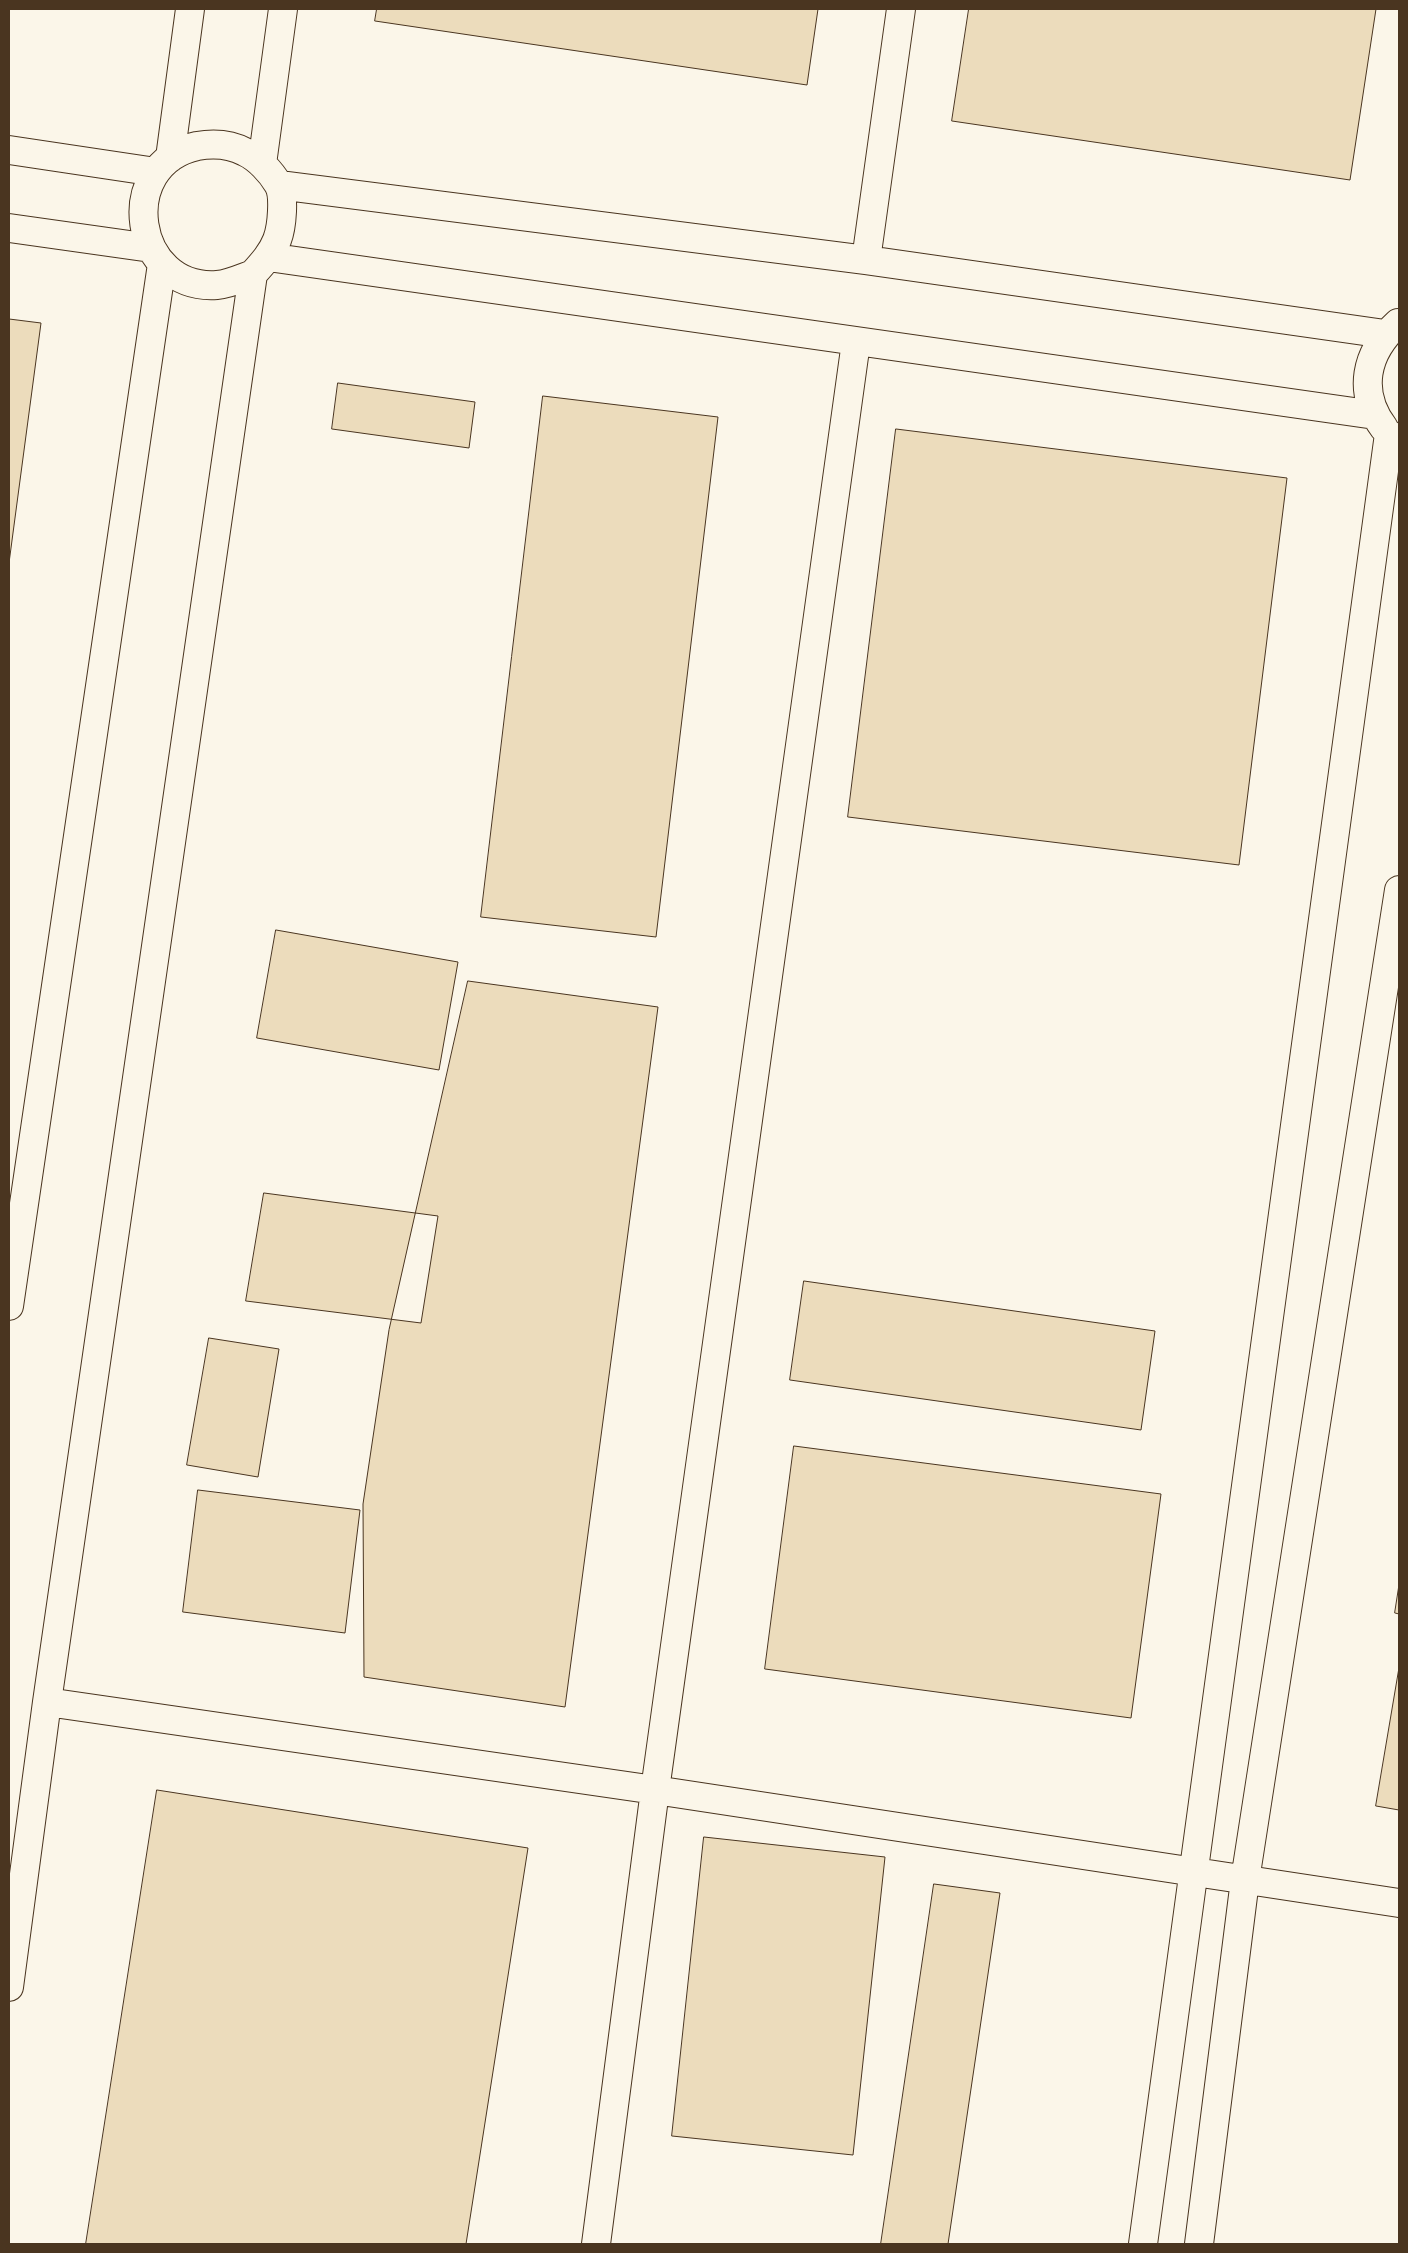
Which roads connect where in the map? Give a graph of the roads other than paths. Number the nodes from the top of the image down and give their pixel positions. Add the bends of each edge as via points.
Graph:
1 (190, 9) edge
2 (283, 9) edge
3 (901, 9) edge
4 (9, 150) edge
5 (163, 165) junction
6 (271, 175) junction
7 (9, 228) edge
8 (156, 256) junction
9 (866, 260) junction
10 (261, 265) junction
11 (1392, 328) edge
12 (856, 342) junction
13 (1388, 431) edge
14 (1399, 890) edge
15 (9, 1306) edge
16 (47, 1702) junction
17 (655, 1790) junction
18 (1192, 1872) junction
19 (1245, 1880) junction
20 (1399, 1903) edge
21 (9, 1987) edge
22 (596, 2244) edge
23 (1142, 2244) edge
24 (1199, 2244) edge

1 - 5 street
2 - 6 street
3 - 9 street
4 - 5 street
5 - 6 street via 188,148 207,144 227,145 246,152
5 - 8 street via 146,189 142,209 144,229
6 - 9 street
6 - 10 street via 282,219 278,239
7 - 8 street
8 - 10 street via 178,276 196,283 216,285 236,280
8 - 15 street
9 - 11 street
10 - 12 street
10 - 16 street
11 - 13 street via 1374,352 1368,373 1368,394
12 - 13 street
12 - 17 street
13 - 18 street
14 - 19 street
16 - 17 street
16 - 21 street
17 - 18 street
17 - 22 street
18 - 19 street
18 - 23 street
19 - 20 street
19 - 24 street

